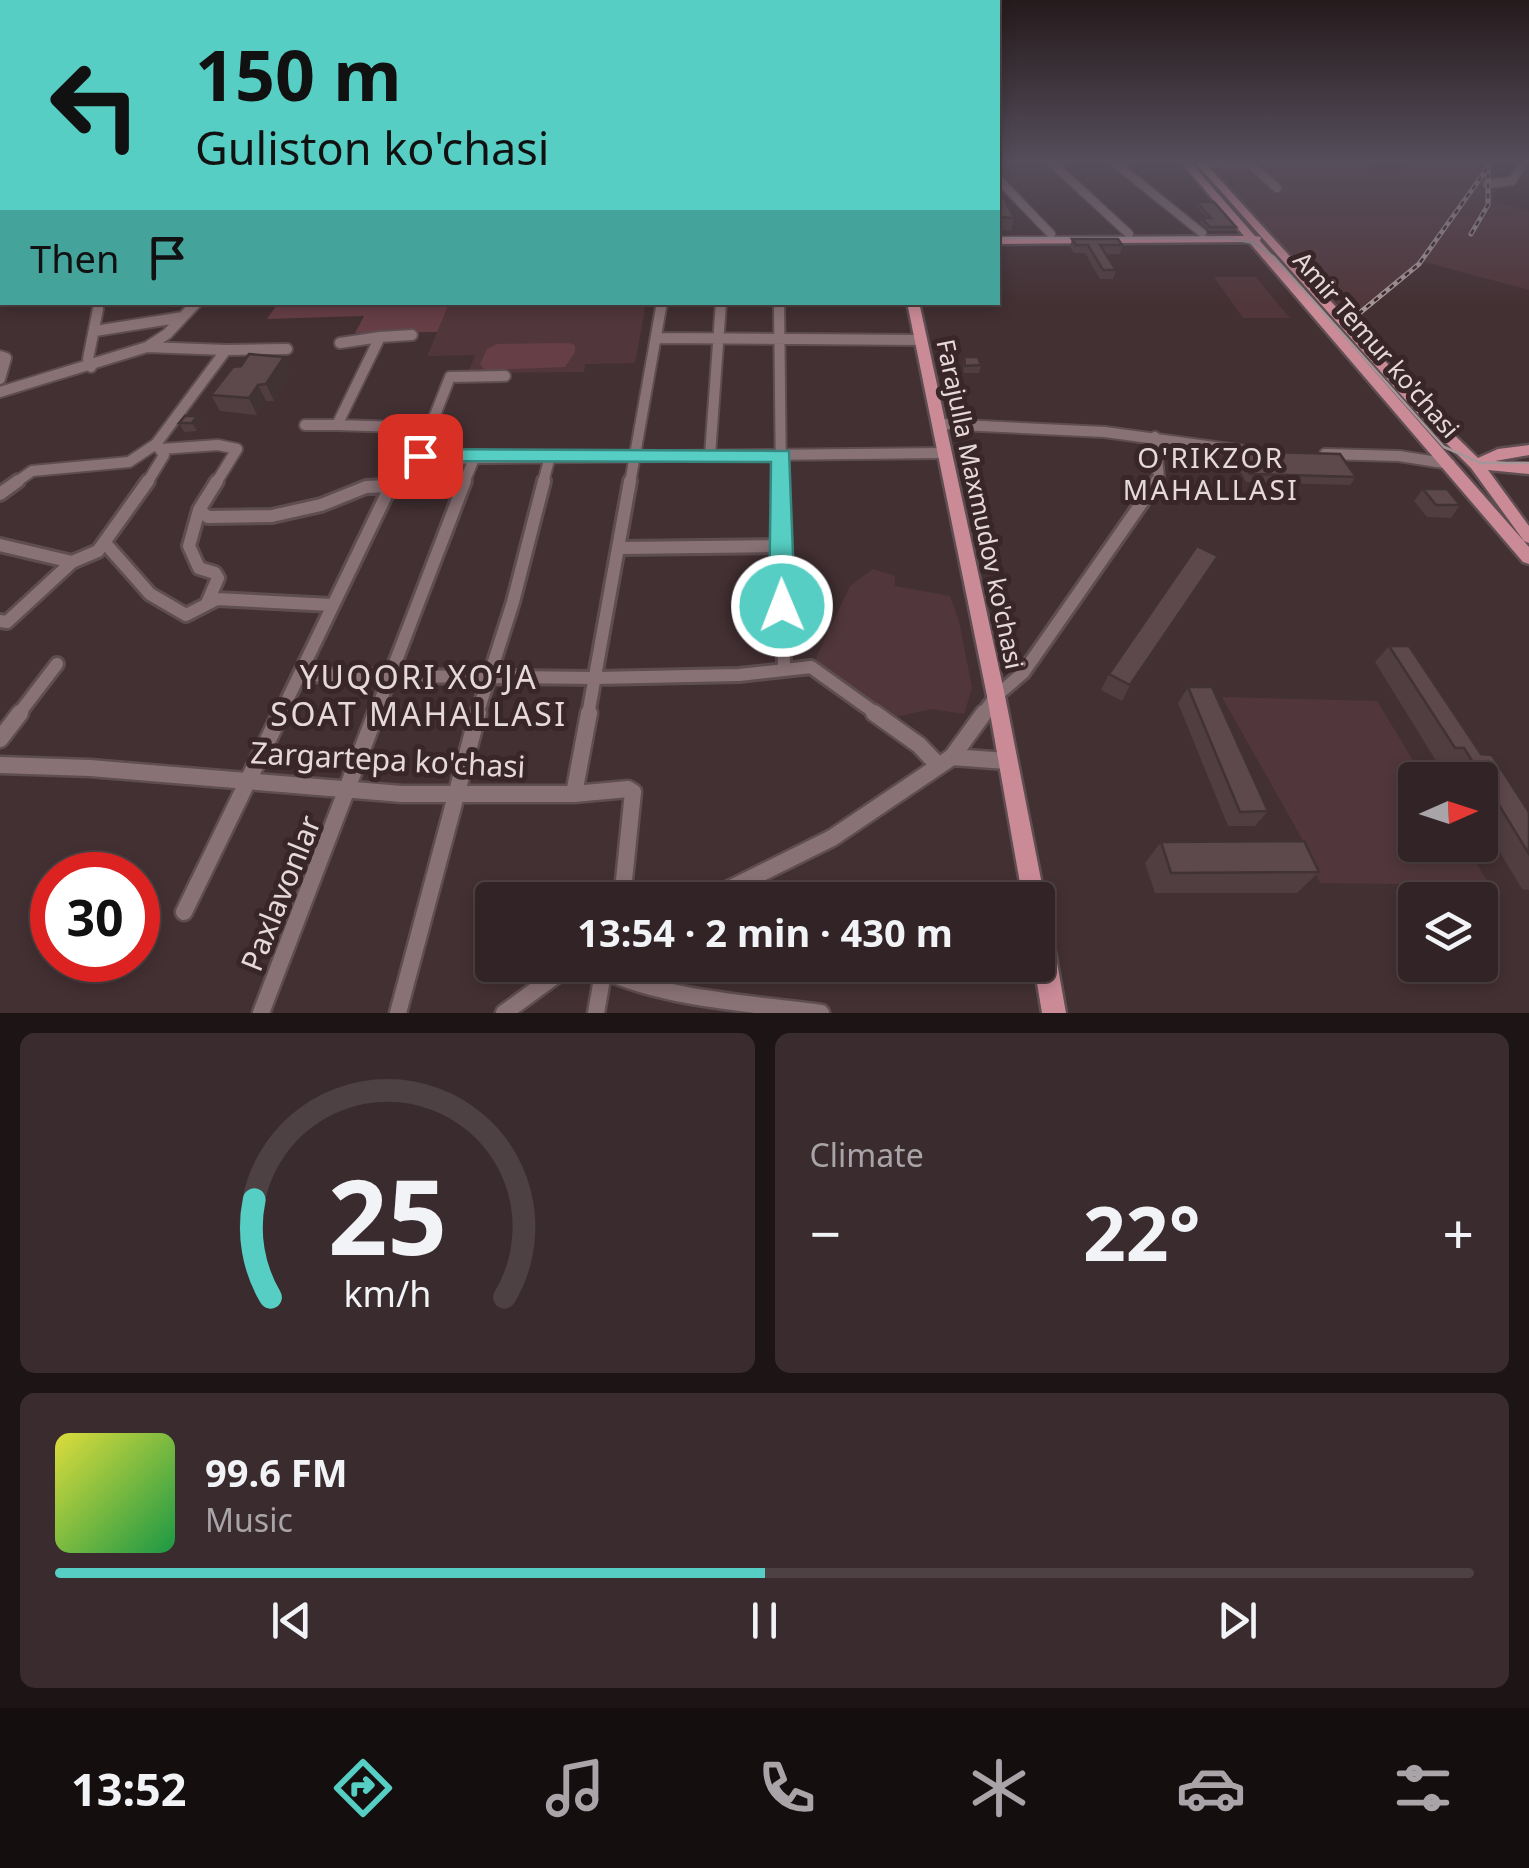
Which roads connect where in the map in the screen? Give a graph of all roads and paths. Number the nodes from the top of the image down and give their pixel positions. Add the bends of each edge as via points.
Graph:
1 (1028, 210) edge
2 (1103, 210) edge
3 (1179, 210) edge
4 (1231, 210) edge
5 (1236, 210) edge
6 (1202, 233) junction
7 (1051, 234) junction
8 (1129, 234) junction
9 (1256, 236) junction
10 (1000, 237) edge
11 (1000, 237) edge
12 (194, 305) edge
13 (662, 305) edge
14 (721, 305) edge
15 (779, 305) edge
16 (914, 305) edge
17 (98, 309) dead end
18 (183, 316) junction
19 (96, 331) junction
20 (412, 336) dead end
21 (380, 337) junction
22 (656, 338) junction
23 (717, 338) junction
24 (781, 339) junction
25 (921, 340) junction
26 (340, 343) dead end
27 (147, 347) junction
28 (287, 349) dead end
29 (226, 350) junction
30 (0, 356) edge
31 (91, 367) junction
32 (505, 376) dead end
33 (0, 379) edge
34 (0, 392) edge
35 (939, 424) junction
36 (305, 425) dead end
37 (337, 425) junction
38 (430, 428) junction
39 (1155, 438) junction
40 (159, 447) junction
41 (1529, 450) edge
42 (1258, 452) edge
43 (946, 453) junction
44 (1310, 454) edge
45 (710, 455) junction
46 (475, 456) junction
47 (550, 456) junction
48 (636, 456) junction
49 (781, 456) junction
50 (413, 457) junction
51 (1450, 464) junction
52 (1476, 464) junction
53 (1529, 469) edge
54 (388, 486) junction
55 (0, 494) edge
56 (199, 510) junction
57 (1529, 538) edge
58 (105, 543) junction
59 (0, 545) edge
60 (781, 546) junction
61 (620, 548) junction
62 (1529, 558) edge
63 (72, 562) junction
64 (208, 601) junction
65 (332, 605) junction
66 (0, 622) edge
67 (57, 664) dead end
68 (784, 667) junction
69 (393, 674) junction
70 (301, 675) junction
71 (487, 677) junction
72 (596, 678) junction
73 (996, 706) junction
74 (0, 739) edge
75 (945, 761) junction
76 (1006, 761) junction
77 (0, 765) edge
78 (248, 780) junction
79 (350, 789) junction
80 (574, 794) junction
81 (455, 795) junction
82 (624, 882) edge
83 (743, 882) edge
84 (1030, 882) edge
85 (184, 912) dead end
86 (547, 982) edge
87 (597, 982) edge
88 (640, 982) edge
89 (1049, 982) edge
90 (261, 1013) edge
91 (398, 1013) edge
92 (504, 1013) edge
93 (596, 1013) edge
94 (821, 1013) edge
95 (1054, 1013) edge

1 - 7 street
2 - 8 street
3 - 6 street
4 - 9 main road, Amir Temur ko'chasi
5 - 9 main road, Amir Temur ko'chasi
6 - 8 main road
6 - 9 main road
7 - 8 main road
7 - 11 main road
9 - 10 main road
9 - 51 main road, Amir Temur ko'chasi
9 - 52 main road, Amir Temur ko'chasi
12 - 18 street
13 - 22 street
14 - 23 street
15 - 24 street
16 - 25 main road, Farajulla Maxmudov ko'chasi
17 - 19 street
18 - 19 street
18 - 27 street
19 - 31 street
20 - 21 street
21 - 26 street
21 - 37 street
22 - 23 street
22 - 48 street
23 - 24 street
23 - 45 street
24 - 25 street
24 - 49 street
25 - 35 main road, Farajulla Maxmudov ko'chasi
27 - 29 street
27 - 31 street
28 - 29 street
29 - 40 street
30 - 33 street via 6,358
31 - 34 street
32 - 38 street via 450,377
35 - 39 street
35 - 43 main road, Farajulla Maxmudov ko'chasi
36 - 37 street
37 - 38 street
38 - 50 street
39 - 42 street
39 - 73 street via 1159,478
40 - 55 street via 129,462 32,471
40 - 56 street via 237,448
40 - 58 street via 161,463
41 - 52 main road
43 - 49 street
43 - 73 main road, Farajulla Maxmudov ko'chasi
44 - 51 street
45 - 48 street
45 - 49 street
46 - 47 street
46 - 50 street
46 - 69 street, Paxlavonlar
47 - 48 street
47 - 71 street via 514,602
48 - 61 street
49 - 60 street
50 - 54 street via 400,462
51 - 52 main road
51 - 62 main road, Amir Temur ko'chasi
52 - 53 main road
52 - 57 main road, Amir Temur ko'chasi
54 - 56 street via 272,516 208,517
54 - 65 street
56 - 64 street via 190,546 199,568 218,578
58 - 63 street
58 - 64 street via 150,594 178,612 194,613
59 - 63 street
60 - 61 street
60 - 68 street
61 - 72 street
63 - 66 street
64 - 65 street
65 - 70 street
67 - 74 street
68 - 72 street via 739,675
68 - 75 street via 811,666
69 - 70 street
69 - 71 street
69 - 79 street, Paxlavonlar
70 - 78 street
71 - 72 street
71 - 81 street
72 - 80 street
73 - 75 street
73 - 76 main road, Farajulla Maxmudov ko'chasi
75 - 76 street
75 - 83 street via 832,838
76 - 84 main road, Farajulla Maxmudov ko'chasi
77 - 78 street, Zargartepa ko'chasi
78 - 79 street, Zargartepa ko'chasi
78 - 85 street
79 - 81 street, Zargartepa ko'chasi
79 - 90 street, Paxlavonlar
80 - 81 street, Zargartepa ko'chasi
80 - 82 street, Zargartepa ko'chasi via 633,792
81 - 91 street
86 - 92 street
87 - 93 street
88 - 94 street
89 - 95 main road

